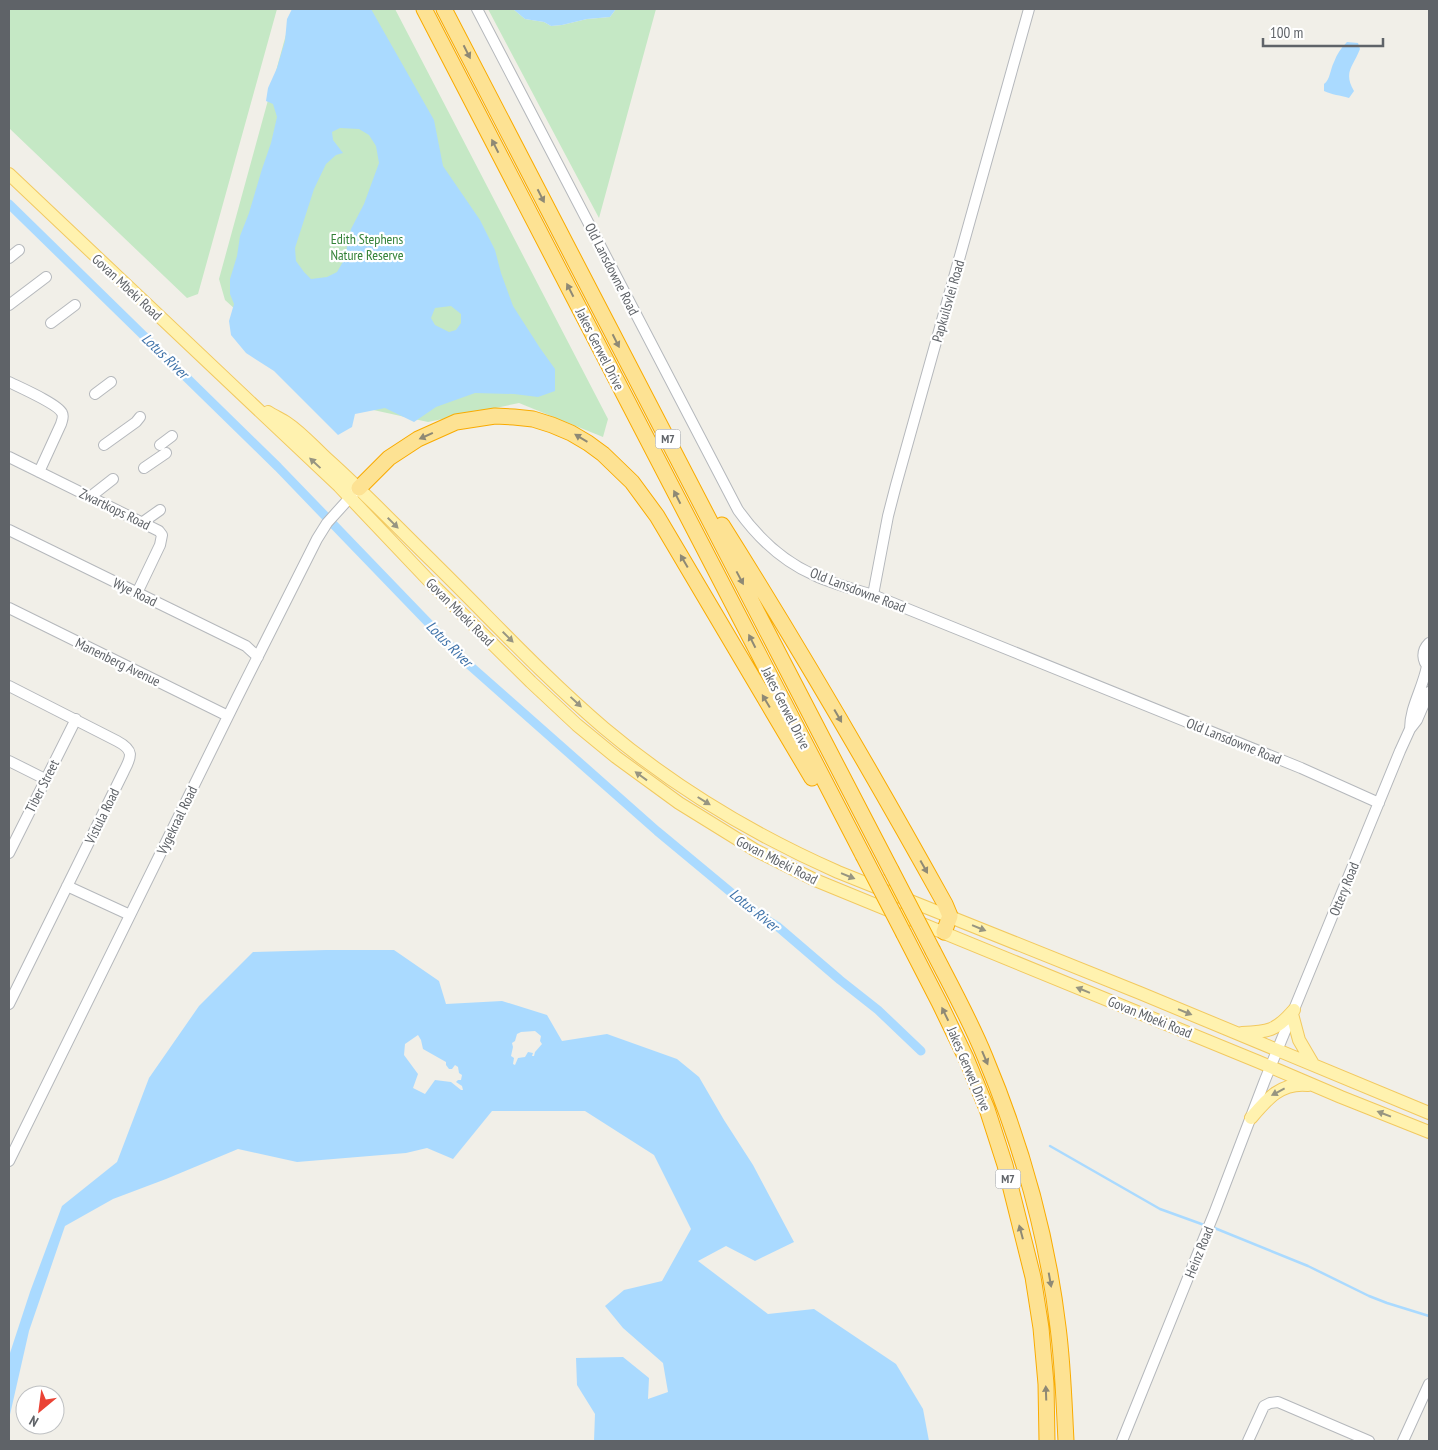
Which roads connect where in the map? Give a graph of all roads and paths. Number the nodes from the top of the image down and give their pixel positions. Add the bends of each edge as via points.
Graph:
1 (424, 9) edge
2 (444, 9) edge
3 (477, 9) edge
4 (1029, 9) edge
5 (9, 174) edge
6 (19, 250) dead end
7 (9, 258) edge
8 (46, 278) dead end
9 (9, 305) edge
10 (75, 305) dead end
11 (51, 323) dead end
12 (9, 382) edge
13 (111, 382) dead end
14 (95, 394) dead end
15 (655, 415) junction
16 (140, 417) dead end
17 (172, 436) dead end
18 (104, 445) dead end
19 (9, 457) edge
20 (144, 468) dead end
21 (39, 472) junction
22 (114, 480) dead end
23 (354, 492) junction
24 (90, 497) junction
25 (160, 510) dead end
26 (143, 522) junction
27 (9, 530) edge
28 (136, 593) junction
29 (873, 595) junction
30 (9, 608) edge
31 (1429, 643) edge
32 (258, 657) junction
33 (1428, 667) edge
34 (9, 686) edge
35 (1429, 692) edge
36 (228, 716) junction
37 (76, 719) junction
38 (1410, 729) junction
39 (9, 761) edge
40 (45, 778) junction
41 (1379, 803) junction
42 (860, 850) junction
43 (9, 853) edge
44 (67, 886) junction
45 (130, 915) junction
46 (950, 916) junction
47 (944, 932) junction
48 (9, 1004) edge
49 (1293, 1012) junction
50 (1237, 1033) junction
51 (1277, 1050) junction
52 (1314, 1065) junction
53 (1270, 1067) junction
54 (1316, 1086) junction
55 (1429, 1113) edge
56 (1251, 1118) junction
57 (1429, 1132) edge
58 (9, 1161) edge
59 (1429, 1384) edge
60 (1122, 1439) edge
61 (1047, 1441) edge
62 (1066, 1441) edge
63 (1248, 1441) edge
64 (1370, 1441) edge
65 (1403, 1441) edge

42 -> 1 highway, Jakes Gerwel Drive / M7
2 -> 15 highway, Jakes Gerwel Drive / M7
3 - 29 street, Old Lansdowne Road via 738,510 756,534 788,561 814,575
4 - 29 street, Papkuilsvlei Road via 894,493
5 - 23 main road, Govan Mbeki Road via 246,399 289,424
6 - 7 street
8 - 9 street
10 - 11 street
12 - 21 street via 55,406 62,413 61,424
13 - 14 street
15 -> 46 highway via 813,674
15 -> 62 highway, Jakes Gerwel Drive / M7, bridge via 960,1002 984,1055 1024,1162 1041,1231 1058,1327
16 - 18 street
17 - 20 street
19 - 21 street, Zwartkops Road
21 - 24 street, Zwartkops Road
22 - 24 street
23 - 32 street, Vygekraal Road via 317,539
42 -> 23 highway via 826,802 657,516 632,482 596,448 571,433 532,419 476,418 456,422 418,439 389,458
23 -> 46 main road, Govan Mbeki Road via 585,711 686,790 803,857
47 -> 23 main road, Govan Mbeki Road via 837,889 755,850 638,774 577,725 433,585
24 - 26 street, Zwartkops Road
25 - 26 street
26 - 28 street, Zwartkops Road via 162,535
27 - 28 street, Wye Road
28 - 32 street, Wye Road via 246,646
29 - 41 street, Old Lansdowne Road via 1275,757
30 - 36 street, Manenberg Avenue
31 - 33 street, Ottery Road via 1423,656
32 - 36 street, Vygekraal Road
33 - 38 street, Ottery Road via 1410,717
34 - 37 street, Vistula Road
35 - 38 street, Ottery Road
36 - 45 street, Vygekraal Road
37 - 40 street, Tiber Street
37 - 44 street, Vistula Road via 126,746 130,753
38 - 41 street, Ottery Road
39 - 40 street
40 - 43 street, Tiber Street
41 - 49 street, Ottery Road
61 -> 42 highway, Jakes Gerwel Drive / M7, bridge via 1046,1384 1033,1277 987,1109 966,1058
44 - 45 street
44 - 48 street, Vistula Road
45 - 58 street, Vygekraal Road
46 - 47 highway
46 -> 50 main road, Govan Mbeki Road
53 -> 47 main road, Govan Mbeki Road
49 - 50 main road via 1271,1030
49 - 51 street, Ottery Road
49 - 52 main road via 1299,1040
50 - 51 main road, Govan Mbeki Road
51 - 52 main road, Govan Mbeki Road
51 - 53 street, Ottery Road
52 - 55 main road, Govan Mbeki Road
53 - 54 main road, Govan Mbeki Road
53 - 56 street, Heinz Road
54 -> 56 main road via 1295,1085 1280,1090 1266,1100
57 -> 54 main road, Govan Mbeki Road
56 - 60 street, Heinz Road
59 - 65 street
63 - 64 street via 1264,1406 1272,1402

